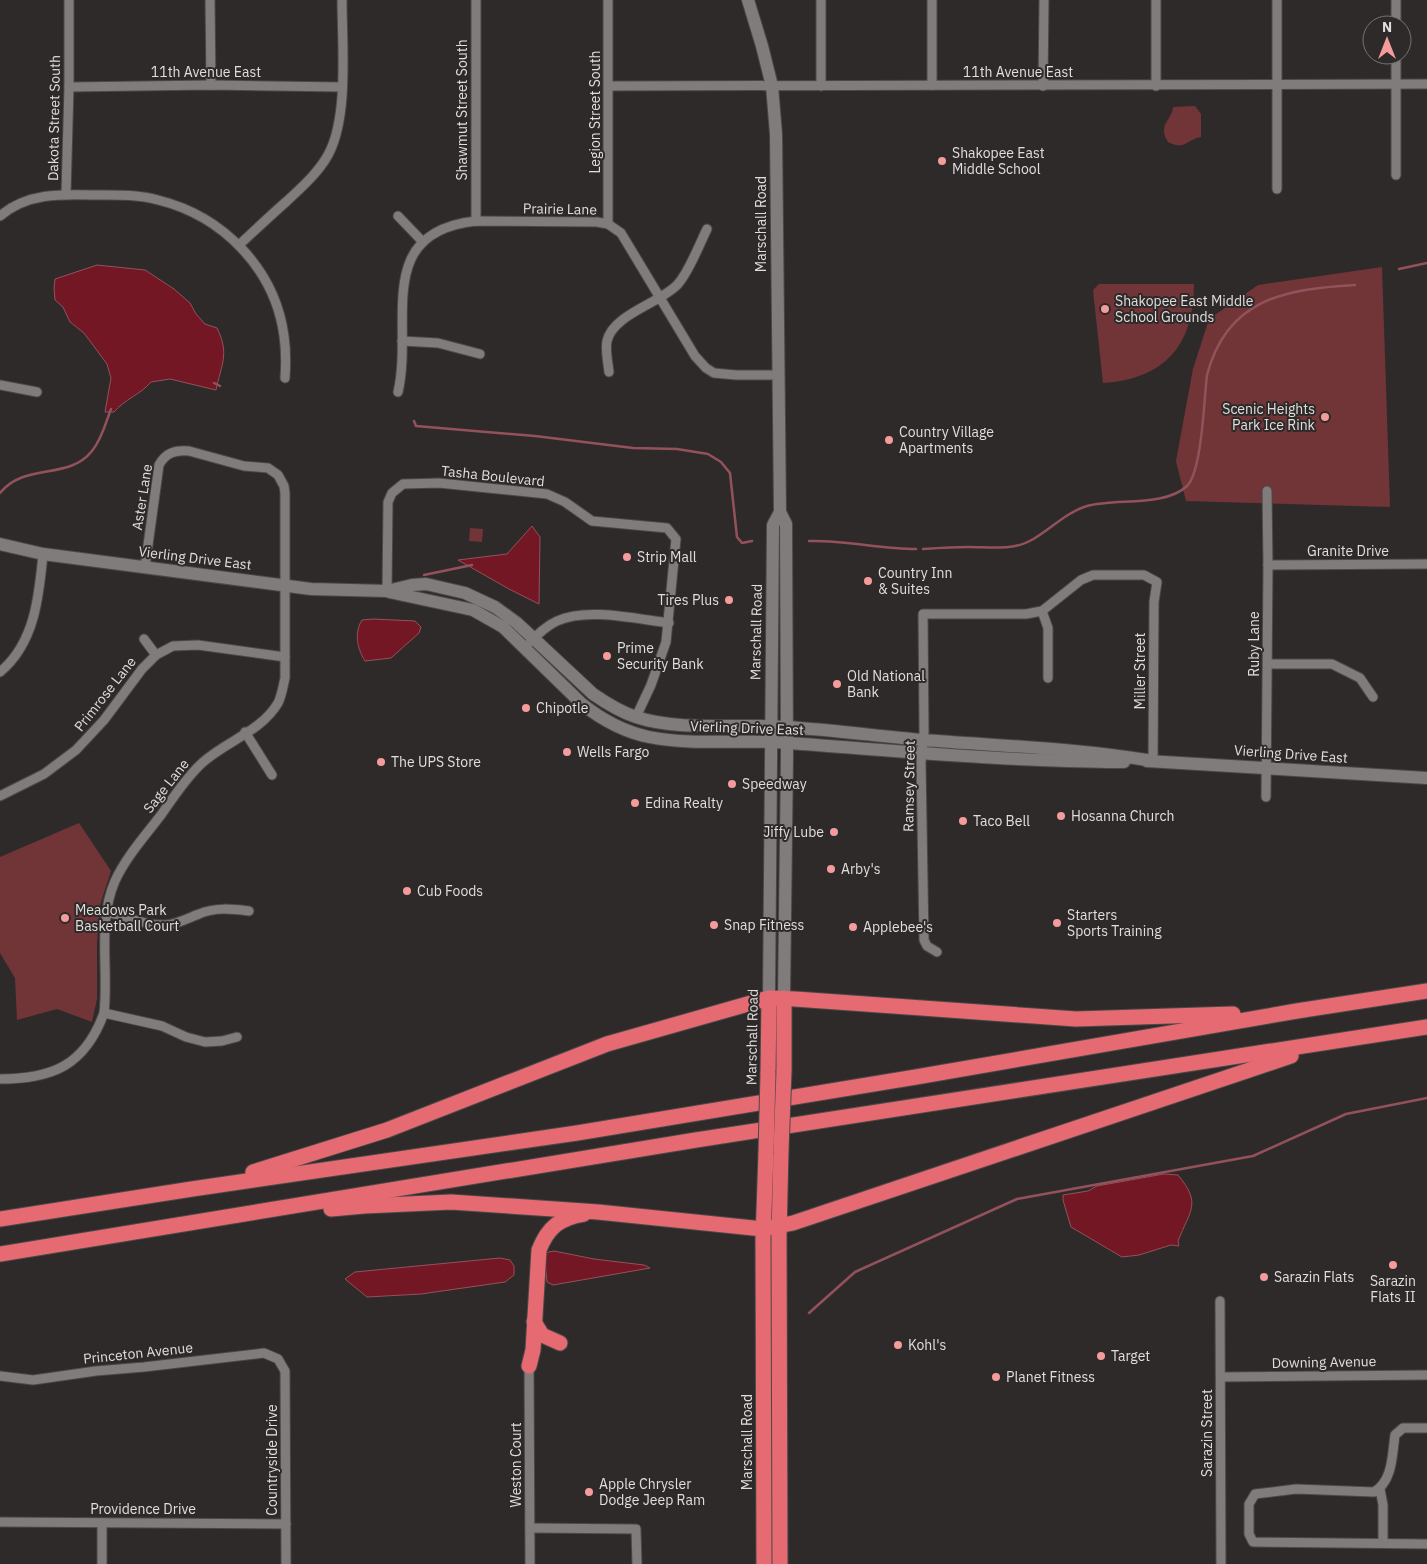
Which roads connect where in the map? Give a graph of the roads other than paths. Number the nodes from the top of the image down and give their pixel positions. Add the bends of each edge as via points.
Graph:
1 (69, 0) edge
2 (210, 0) edge
3 (342, 0) edge
4 (476, 0) edge
5 (608, 0) edge
6 (748, 0) edge
7 (821, 0) edge
8 (932, 0) edge
9 (1044, 0) edge
10 (1156, 0) edge
11 (1277, 0) edge
12 (1396, 0) edge
13 (1396, 15) edge
14 (1396, 65) edge
15 (1427, 84) edge
16 (211, 85) junction
17 (932, 85) junction
18 (1396, 85) junction
19 (609, 86) junction
20 (772, 86) junction
21 (821, 86) junction
22 (1043, 86) junction
23 (1156, 86) junction
24 (1278, 86) junction
25 (69, 87) junction
26 (342, 87) junction
27 (1396, 174) dead end
28 (1277, 189) dead end
29 (66, 194) junction
30 (0, 216) edge
31 (398, 216) dead end
32 (476, 221) junction
33 (608, 224) junction
34 (707, 229) dead end
35 (423, 242) junction
36 (240, 245) junction
37 (659, 298) junction
38 (402, 341) junction
39 (480, 354) dead end
40 (609, 372) dead end
41 (778, 375) junction
42 (285, 378) dead end
43 (0, 385) edge
44 (37, 392) dead end
45 (398, 392) dead end
46 (274, 471) joint
47 (1267, 491) dead end
48 (780, 512) junction
49 (0, 544) edge
50 (43, 554) junction
51 (1427, 564) edge
52 (1268, 565) junction
53 (145, 567) junction
54 (285, 585) junction
55 (387, 591) junction
56 (1042, 612) junction
57 (668, 623) junction
58 (144, 639) dead end
59 (529, 643) junction
60 (156, 655) junction
61 (285, 657) junction
62 (1268, 664) junction
63 (0, 672) edge
64 (1048, 678) dead end
65 (1372, 697) dead end
66 (636, 717) junction
67 (675, 724) junction
68 (772, 726) junction
69 (787, 726) junction
70 (245, 732) junction
71 (632, 732) junction
72 (923, 740) junction
73 (772, 742) junction
74 (787, 743) junction
75 (922, 754) junction
76 (1153, 760) junction
77 (1267, 767) junction
78 (272, 775) dead end
79 (1427, 778) edge
80 (0, 796) edge
81 (1266, 797) dead end
82 (248, 911) dead end
83 (106, 912) junction
84 (938, 952) dead end
85 (1427, 991) edge
86 (769, 998) junction
87 (784, 998) junction
88 (1297, 1011) junction
89 (104, 1013) junction
90 (1427, 1027) edge
91 (238, 1037) dead end
92 (0, 1079) edge
93 (192, 1189) junction
94 (598, 1212) junction
95 (0, 1219) edge
96 (176, 1225) junction
97 (779, 1226) junction
98 (763, 1229) junction
99 (0, 1254) edge
100 (1220, 1301) dead end
101 (534, 1322) junction
102 (560, 1343) dead end
103 (278, 1359) joint
104 (529, 1366) joint
105 (1427, 1375) edge
106 (0, 1376) edge
107 (1221, 1377) junction
108 (1427, 1428) edge
109 (1380, 1489) junction
110 (0, 1522) edge
111 (102, 1523) junction
112 (286, 1524) junction
113 (530, 1528) junction
114 (1383, 1544) junction
115 (1427, 1544) edge
116 (102, 1564) edge
117 (286, 1564) edge
118 (530, 1564) edge
119 (637, 1564) edge
120 (764, 1564) edge
121 (780, 1564) edge
122 (1221, 1564) edge

1 - 25 street, Dakota Street South
2 - 16 street
3 - 26 street
4 - 32 street, Shawmut Street South
5 - 19 street, Legion Street South
6 - 20 street, Marschall Road
7 - 21 street
8 - 17 street
9 - 22 street
10 - 23 street
11 - 24 street
12 - 13 street
14 - 18 street
15 - 18 street, 11th Avenue East
16 - 25 street, 11th Avenue East
16 - 26 street, 11th Avenue East
17 - 21 street, 11th Avenue East
17 - 22 street, 11th Avenue East
18 - 24 street, 11th Avenue East
18 - 27 street
19 - 20 street, 11th Avenue East
19 - 33 street, Legion Street South
20 - 21 street, 11th Avenue East
20 - 41 street, Marschall Road via 777,168
22 - 23 street, 11th Avenue East
23 - 24 street, 11th Avenue East
24 - 28 street
25 - 29 street, Dakota Street South
26 - 36 street via 337,136 328,156 312,177
29 - 30 street, Dakota Street South via 29,199
29 - 36 street via 128,195 173,204 202,217
31 - 35 street
32 - 33 street, Prairie Lane
32 - 35 street, Prairie Lane via 447,226
33 - 37 street, Prairie Lane via 620,233
34 - 37 street via 679,282
35 - 38 street, Prairie Lane via 408,265 403,284
36 - 42 street via 259,269 279,311 286,348
37 - 40 street via 624,319 611,332 607,348
37 - 41 street, Prairie Lane via 706,368 722,374
38 - 39 street via 438,343
38 - 45 street, Prairie Lane
41 - 48 street, Marschall Road
43 - 44 street
46 - 53 street, Aster Lane via 189,451 167,455 159,465
46 - 54 street, Sage Lane via 281,479 285,493
47 - 52 street, Ruby Lane
48 - 68 street, Marschall Road via 773,525
48 - 69 street, Marschall Road via 786,524
49 - 50 street, Vierling Drive East
50 - 53 street, Vierling Drive East
50 - 63 street via 30,629 15,656
51 - 52 street, Granite Drive
52 - 62 street, Ruby Lane
53 - 54 street, Vierling Drive East
54 - 55 street, Vierling Drive East
54 - 61 street, Sage Lane
55 - 57 street, Tasha Boulevard via 388,502 392,493 403,484 439,483 547,494 592,521 667,528 676,539
55 - 59 street, Vierling Drive East via 473,610
56 - 64 street via 1048,628
56 - 72 street, Ramsey Street via 923,614
56 - 76 street, Miller Street via 1081,580 1093,575 1144,576 1157,582 1154,602
57 - 59 street via 576,615 558,620
57 - 66 street, Tasha Boulevard via 666,642
58 - 60 street, Primrose Lane
59 - 66 street, Vierling Drive East via 606,703
59 - 71 street, Vierling Drive East via 582,704 596,715
60 - 61 street, Primrose Lane via 164,649 185,645
60 - 80 street, Primrose Lane via 76,750 44,774
61 - 70 street, Sage Lane via 285,678 278,702 260,723
62 - 65 street via 1332,664 1360,678
62 - 77 street, Ruby Lane
66 - 67 street, Vierling Drive East
67 - 68 street, Vierling Drive East
67 - 71 street via 639,728
68 - 69 street, Vierling Drive East
68 - 73 street, Marschall Road
69 - 72 street, Vierling Drive East
69 - 74 street, Marschall Road
70 - 78 street
70 - 83 street, Sage Lane via 211,755 190,776 122,868
71 - 73 street, Vierling Drive East via 682,741
72 - 75 street, Ramsey Street
72 - 76 street, Vierling Drive East via 1106,753
73 - 74 street, Vierling Drive East
73 - 86 street, Marschall Road
74 - 75 street, Vierling Drive East
74 - 87 street, Marschall Road
75 - 76 street, Vierling Drive East via 1106,762
75 - 84 street, Ramsey Street via 924,940 927,946
76 - 77 street, Vierling Drive East
77 - 79 street, Vierling Drive East
77 - 81 street, Ruby Lane
82 - 83 street via 211,910 168,925 146,923
83 - 89 street, Sage Lane
85 - 88 highway
86 - 87 highway
86 - 93 highway via 607,1044 388,1130
86 - 98 highway, Marschall Road, bridge
87 - 88 highway via 1076,1019
87 - 97 highway, Marschall Road, bridge
88 - 93 highway via 587,1131
89 - 91 street via 162,1026 205,1042
89 - 92 street, Sage Lane via 86,1047 66,1065 31,1078
90 - 96 highway via 752,1131
90 - 97 highway via 1346,1042 1276,1060
93 - 95 highway
94 - 96 highway via 451,1202 364,1206
94 - 98 highway
94 - 101 highway via 560,1222 544,1237 539,1250
96 - 99 highway
97 - 98 highway
97 - 121 highway, Marschall Road
98 - 120 highway, Marschall Road
100 - 107 street, Sarazin Street
101 - 102 highway via 542,1335
101 - 104 highway via 534,1350
103 - 106 street, Princeton Avenue via 264,1353 33,1380
103 - 112 street, Countryside Drive via 286,1371
104 - 113 street, Weston Court
105 - 107 street, Downing Avenue
107 - 122 street, Sarazin Street
108 - 109 street via 1403,1428 1395,1435 1388,1474
109 - 114 street
109 - 114 street via 1374,1492 1296,1489 1256,1494 1250,1504 1250,1534 1252,1542
110 - 111 street, Providence Drive
111 - 112 street, Providence Drive
111 - 116 street
112 - 117 street, Countryside Drive
113 - 118 street, Weston Court
113 - 119 street via 636,1529
114 - 115 street

